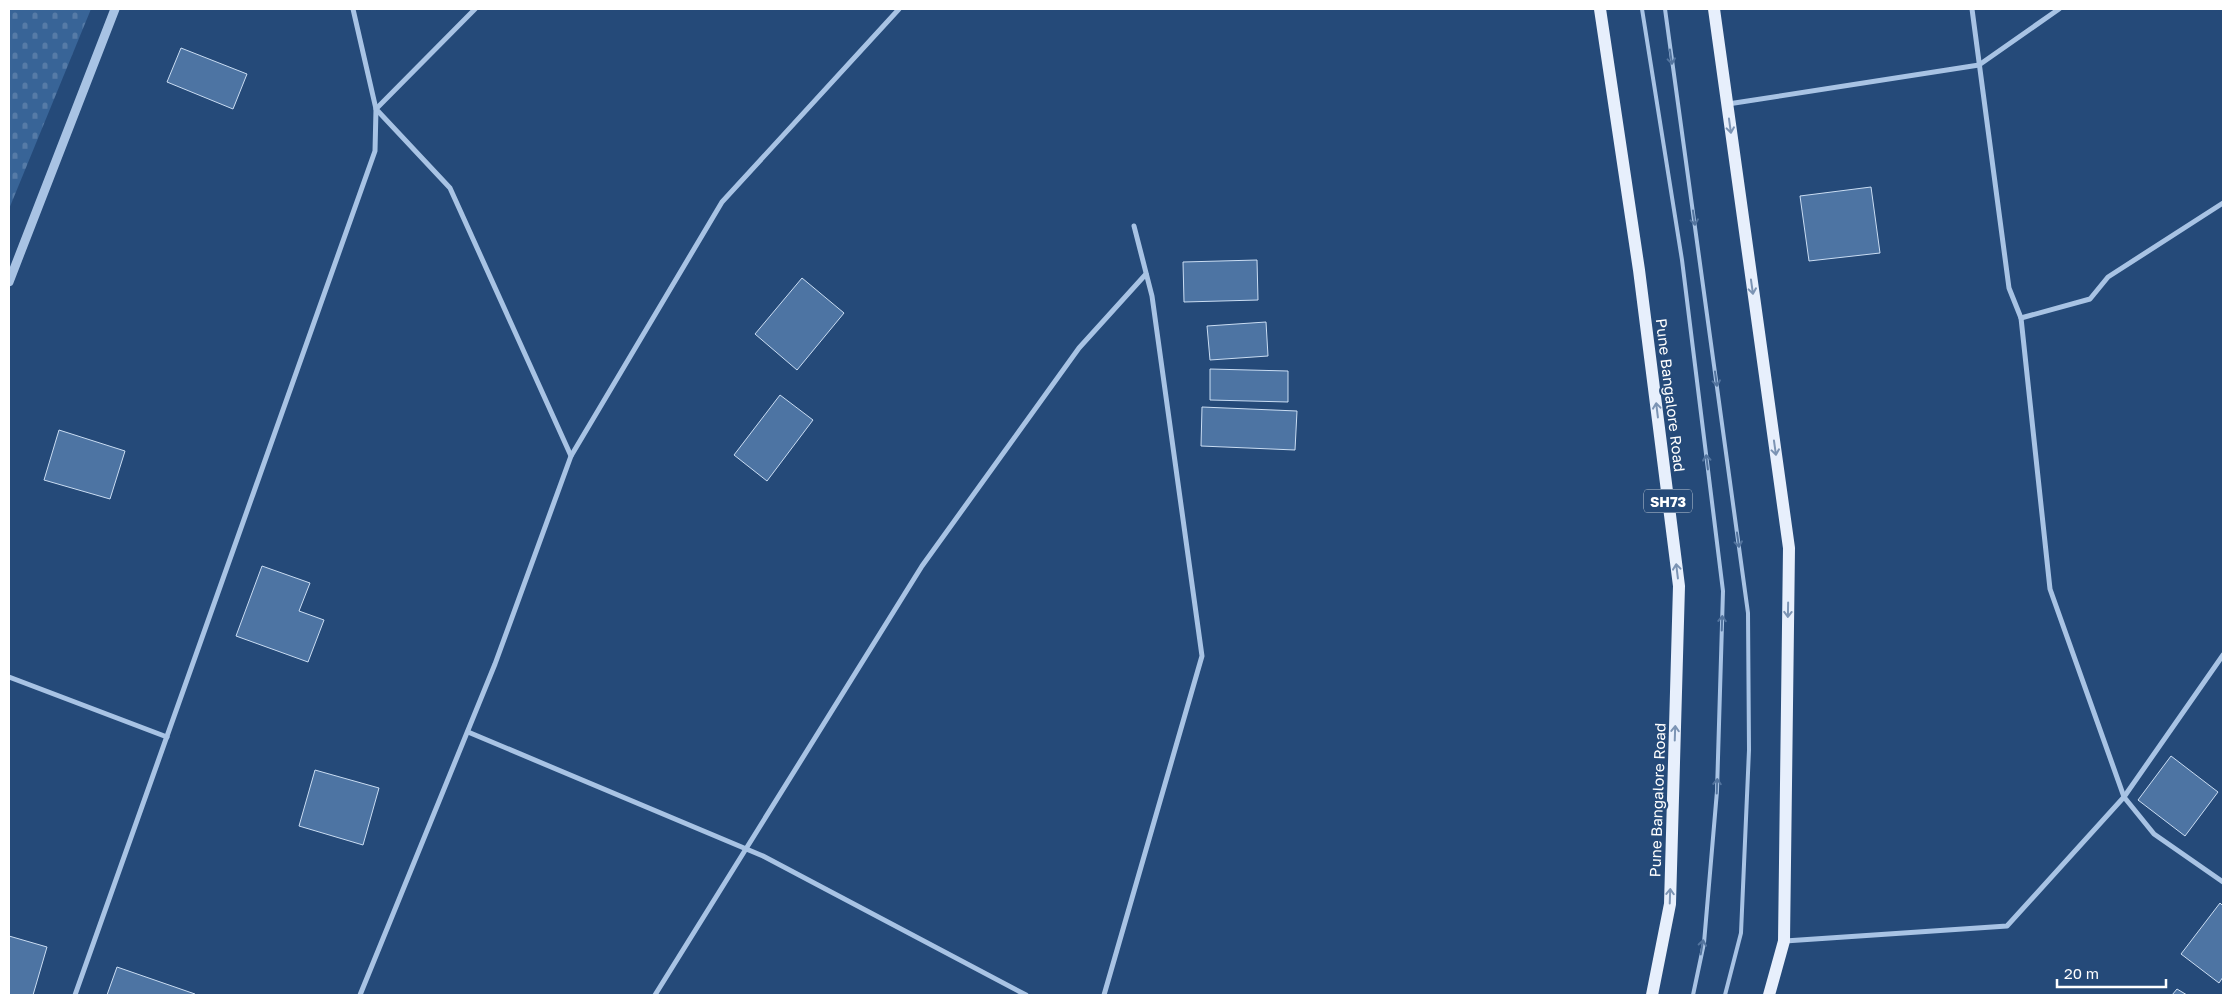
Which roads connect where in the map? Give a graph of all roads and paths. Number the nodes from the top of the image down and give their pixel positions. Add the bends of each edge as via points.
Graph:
1 (115, 9) edge
2 (353, 9) edge
3 (475, 9) edge
4 (899, 9) edge
5 (1600, 9) edge
6 (1642, 9) edge
7 (1665, 9) edge
8 (1714, 9) edge
9 (1972, 9) edge
10 (2059, 9) edge
11 (1979, 65) junction
12 (1726, 104) junction
13 (376, 109) junction
14 (2223, 203) edge
15 (1134, 226) dead end
16 (1146, 274) junction
17 (9, 282) edge
18 (2021, 318) junction
19 (571, 456) junction
20 (2223, 656) edge
21 (9, 677) edge
22 (468, 732) junction
23 (167, 737) junction
24 (2124, 797) junction
25 (746, 848) junction
26 (2223, 882) edge
27 (1784, 941) junction
28 (75, 995) edge
29 (360, 995) edge
30 (655, 995) edge
31 (1026, 995) edge
32 (1104, 995) edge
33 (1652, 995) edge
34 (1693, 995) edge
35 (1725, 995) edge
36 (1769, 995) edge

1 - 17 street
2 - 13 street
3 - 13 street
4 - 19 street via 722,202
33 -> 5 main road, Pune Bangalore Road / SH73 via 1670,904 1679,586 1639,270
34 -> 6 lane via 1704,943 1717,791 1723,591 1682,260
7 -> 35 lane via 1748,614 1749,750 1740,933
8 - 12 main road
9 - 11 street
10 - 11 street
11 - 12 street
11 - 18 street via 2009,288
12 -> 27 main road via 1789,548
13 - 19 street via 450,188
13 - 23 street via 375,151
14 - 18 street via 2108,278 2090,299
15 - 16 street
16 - 25 street via 1079,348 922,566
16 - 32 street via 1152,296 1202,656
18 - 24 street via 2050,589
19 - 22 street
20 - 24 street
21 - 23 street
22 - 25 street
22 - 29 street
23 - 28 street
24 - 26 street via 2154,834
24 - 27 street via 2007,926
25 - 30 street
25 - 31 street
27 - 36 main road

